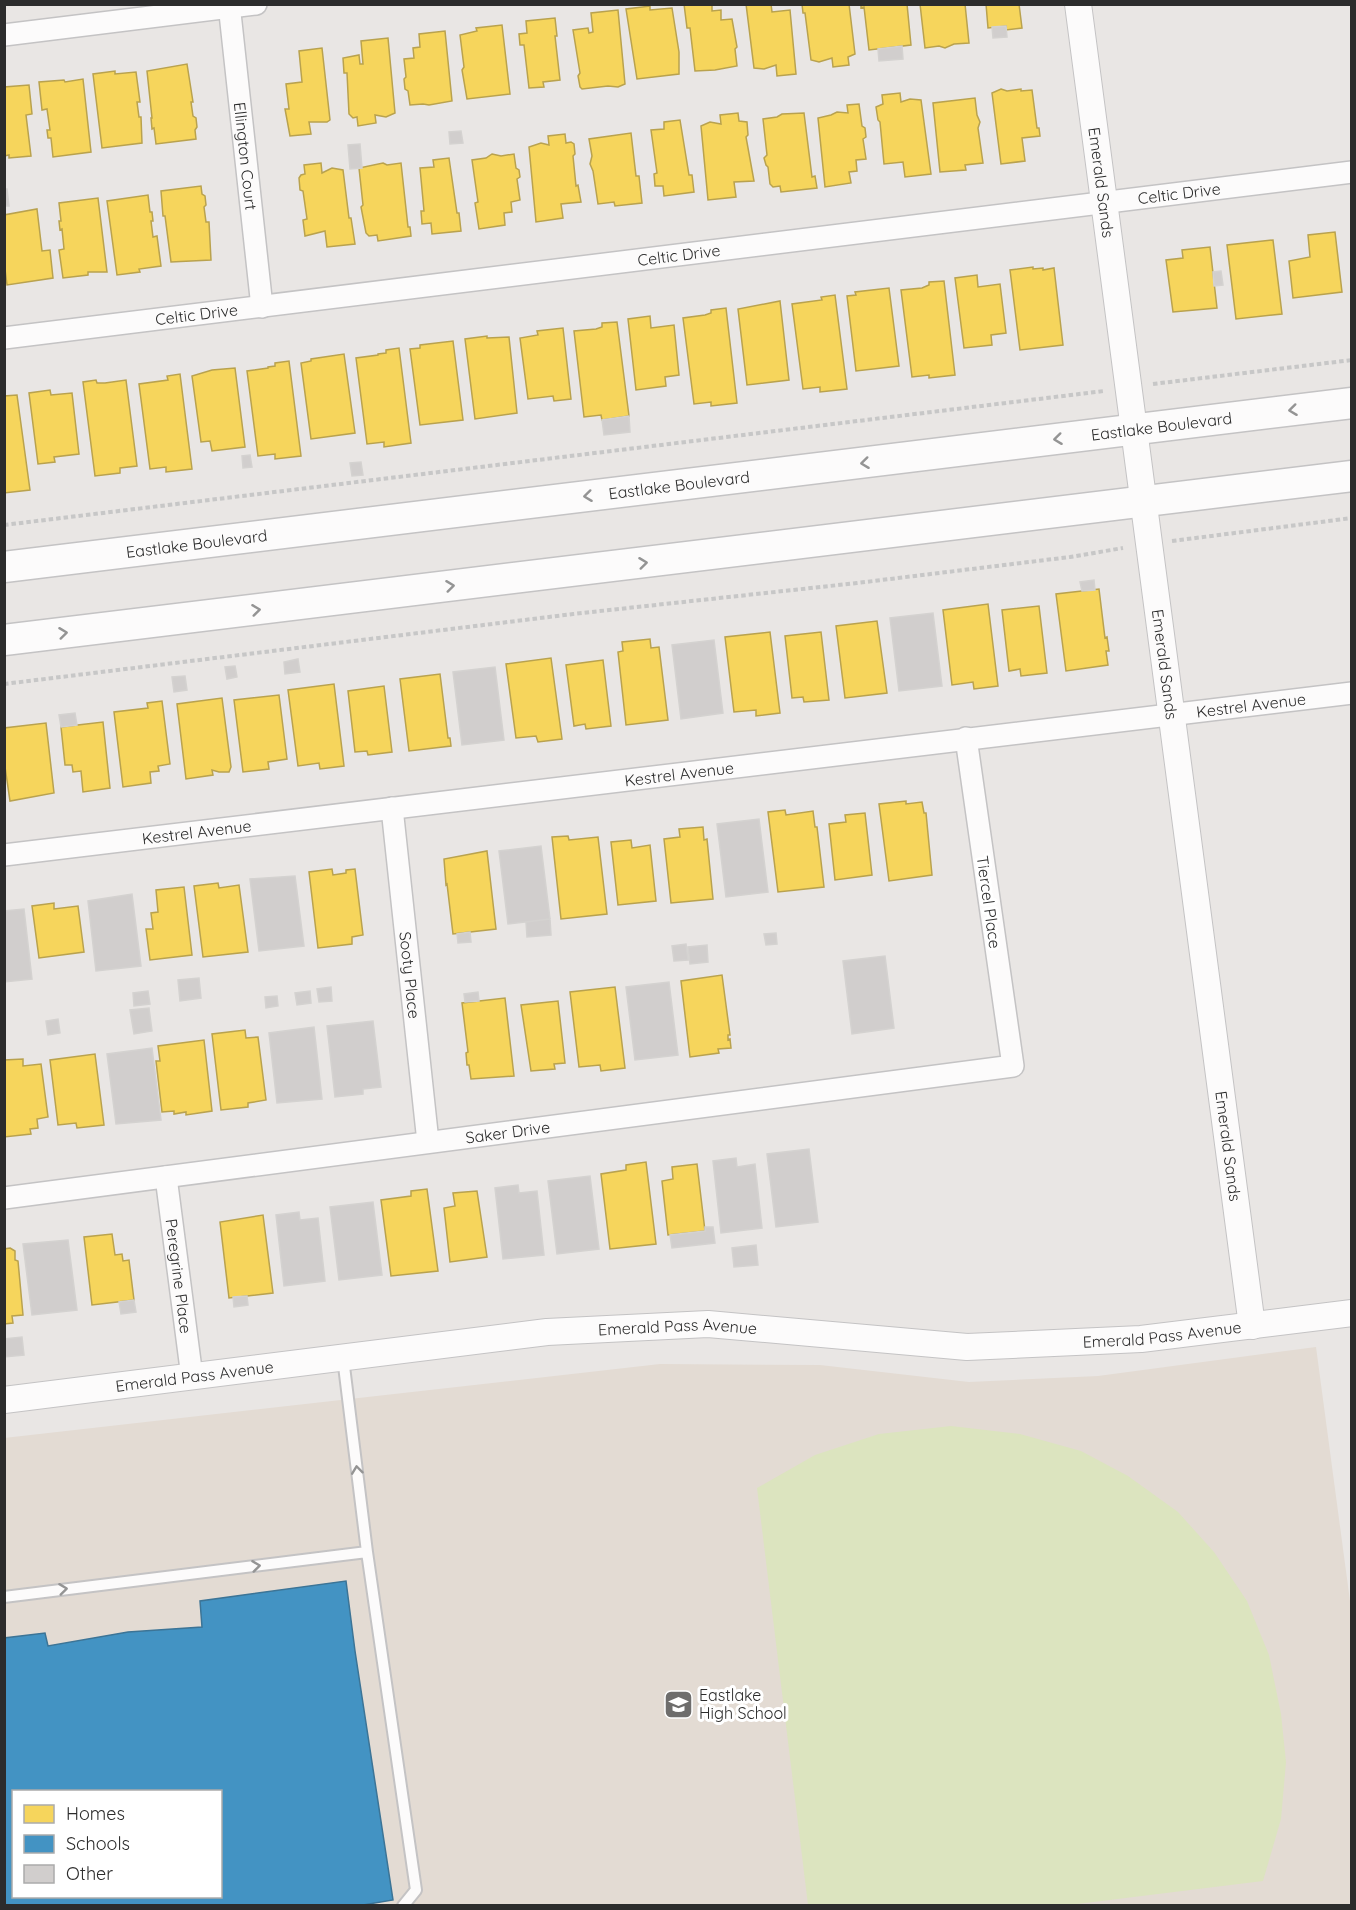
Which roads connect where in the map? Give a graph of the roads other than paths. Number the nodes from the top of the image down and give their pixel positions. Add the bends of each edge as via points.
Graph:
1 (256, 4) edge
2 (1078, 4) edge
3 (229, 6) edge
4 (4, 35) edge
5 (1352, 172) edge
6 (1104, 202) junction
7 (262, 307) junction
8 (4, 338) edge
9 (1352, 403) edge
10 (1133, 430) junction
11 (1352, 476) edge
12 (1142, 502) junction
13 (4, 567) edge
14 (4, 640) edge
15 (1352, 693) edge
16 (1171, 713) junction
17 (966, 738) junction
18 (392, 808) junction
19 (4, 855) edge
20 (1013, 1066) joint
21 (428, 1142) junction
22 (166, 1178) junction
23 (4, 1198) edge
24 (1352, 1313) edge
25 (1252, 1326) junction
26 (343, 1358) junction
27 (192, 1377) junction
28 (4, 1400) edge
29 (367, 1552) junction
30 (4, 1597) edge
31 (403, 1905) edge

1 - 3 street
2 - 6 street, Emerald Sands
3 - 4 street
3 - 7 street, Ellington Court
5 - 6 street, Celtic Drive
6 - 7 street, Celtic Drive
6 - 10 street, Emerald Sands
7 - 8 street, Celtic Drive
9 -> 10 main road, Eastlake Boulevard
10 - 12 street, Emerald Sands
10 -> 13 main road, Eastlake Boulevard
11 - 12 main road
14 -> 12 main road
12 - 16 street, Emerald Sands
15 - 16 street, Kestrel Avenue
16 - 17 street, Kestrel Avenue
16 - 25 street, Emerald Sands
17 - 18 street, Kestrel Avenue
17 - 20 street, Tiercel Place
18 - 19 street, Kestrel Avenue
18 - 21 street, Sooty Place
20 - 21 street, Saker Drive
21 - 22 street, Saker Drive
22 - 23 street, Saker Drive
22 - 27 street, Peregrine Place
24 - 25 street, Emerald Pass Avenue
25 - 26 street, Emerald Pass Avenue via 1141,1339 967,1347 708,1324 547,1332
26 - 27 street, Emerald Pass Avenue
29 -> 26 lane
27 - 28 street, Emerald Pass Avenue
30 -> 29 lane
29 - 31 lane via 416,1890

